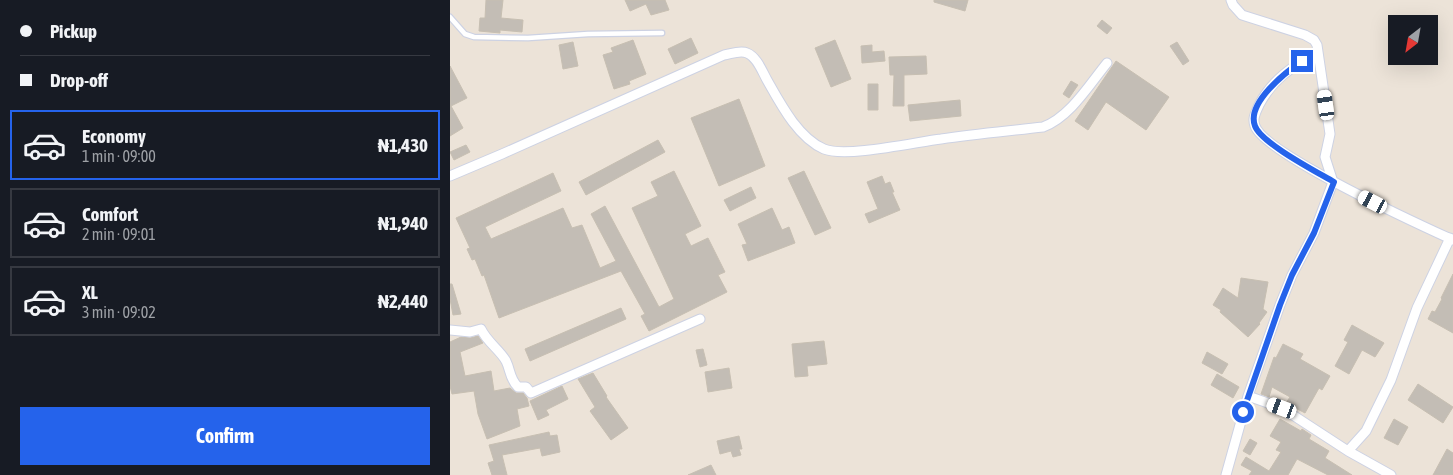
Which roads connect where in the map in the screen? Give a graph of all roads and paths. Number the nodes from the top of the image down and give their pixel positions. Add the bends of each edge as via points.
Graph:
1 (1231, 0) edge
2 (450, 17) edge
3 (662, 33) dead end
4 (1318, 53) junction
5 (1107, 63) dead end
6 (450, 176) edge
7 (1334, 182) junction
8 (1452, 239) edge
9 (700, 319) dead end
10 (450, 330) edge
11 (1248, 396) junction
12 (1348, 451) junction
13 (1387, 474) edge
14 (1226, 475) edge

1 - 4 street via 1242,15 1314,40
2 - 3 lane via 465,34 474,37
4 - 7 street via 1330,134 1325,157
4 - 7 street via 1280,76 1265,93 1254,115 1255,127 1267,141
5 - 6 street via 1064,116 1043,127 835,152 817,145 800,130 784,111 757,62 746,53 737,52 716,58
7 - 8 street
7 - 11 street via 1314,233 1292,275
8 - 12 street via 1417,308 1391,380 1366,431
9 - 10 street via 531,393 511,380 506,361 480,329 470,332
11 - 12 street via 1282,408
11 - 14 street
12 - 13 street

